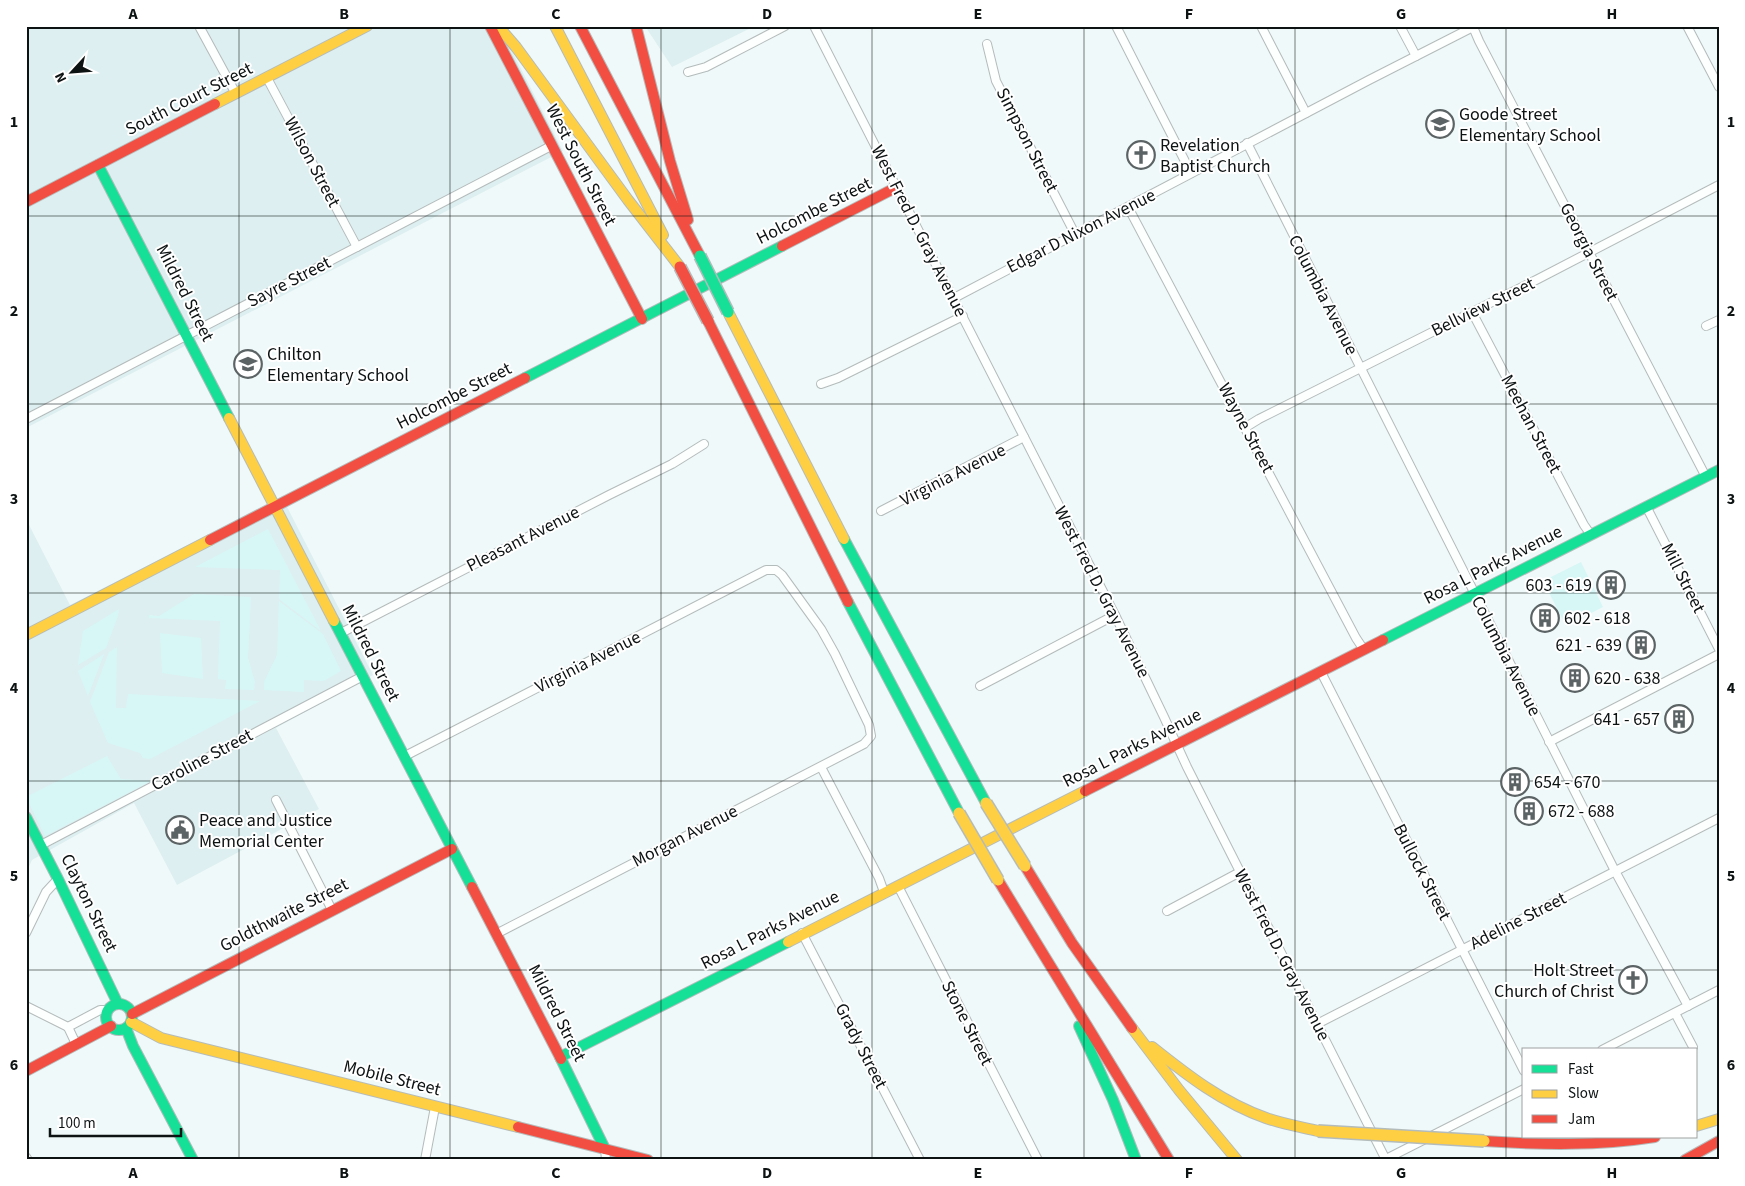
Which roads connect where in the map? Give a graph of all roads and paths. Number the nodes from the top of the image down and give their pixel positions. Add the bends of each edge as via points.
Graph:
1 (199, 26) edge
2 (367, 26) edge
3 (490, 26) edge
4 (498, 26) edge
5 (555, 26) edge
6 (580, 26) edge
7 (636, 26) edge
8 (785, 26) edge
9 (814, 26) edge
10 (1116, 26) edge
11 (1260, 26) edge
12 (1400, 26) edge
13 (1687, 26) edge
14 (1474, 27) edge
15 (987, 44) dead end
16 (1416, 56) junction
17 (688, 72) dead end
18 (267, 78) junction
19 (1719, 87) edge
20 (236, 94) junction
21 (1306, 113) junction
22 (1247, 144) junction
23 (551, 146) junction
24 (98, 165) junction
25 (1191, 173) junction
26 (1719, 185) edge
27 (897, 187) junction
28 (26, 202) edge
29 (1128, 206) junction
30 (1075, 234) junction
31 (357, 247) junction
32 (1589, 252) junction
33 (700, 256) junction
34 (680, 267) junction
35 (954, 298) junction
36 (1472, 312) junction
37 (963, 316) junction
38 (642, 318) junction
39 (1719, 320) edge
40 (1706, 326) dead end
41 (186, 335) junction
42 (1360, 367) junction
43 (821, 384) dead end
44 (26, 419) edge
45 (1246, 428) junction
46 (1024, 437) junction
47 (704, 444) dead end
48 (1719, 470) edge
49 (1706, 477) junction
50 (276, 507) junction
51 (1647, 508) junction
52 (881, 511) dead end
53 (1591, 535) junction
54 (771, 570) joint
55 (1475, 594) junction
56 (1115, 615) junction
57 (341, 633) junction
58 (26, 635) edge
59 (1719, 649) edge
60 (1364, 650) junction
61 (1719, 654) edge
62 (1321, 672) junction
63 (363, 676) junction
64 (980, 686) dead end
65 (1549, 742) junction
66 (1177, 745) junction
67 (405, 756) junction
68 (821, 767) junction
69 (276, 800) dead end
70 (26, 817) edge
71 (1719, 818) edge
72 (41, 845) junction
73 (452, 849) junction
74 (1615, 871) junction
75 (1240, 872) junction
76 (58, 879) junction
77 (898, 886) junction
78 (884, 892) junction
79 (332, 910) junction
80 (1167, 911) dead end
81 (26, 933) edge
82 (802, 933) junction
83 (496, 934) junction
84 (1462, 950) junction
85 (1056, 976) junction
86 (1719, 990) edge
87 (26, 1006) edge
88 (1688, 1006) junction
89 (113, 1007) junction
90 (1675, 1012) junction
91 (130, 1021) junction
92 (1317, 1024) junction
93 (68, 1026) junction
94 (110, 1026) junction
95 (1138, 1036) junction
96 (76, 1044) junction
97 (1693, 1047) dead end
98 (1606, 1048) edge
99 (560, 1057) junction
100 (1522, 1067) edge
101 (26, 1071) edge
102 (1522, 1090) edge
103 (436, 1107) junction
104 (1719, 1119) edge
105 (1698, 1125) edge
106 (1649, 1138) edge
107 (1719, 1141) edge
108 (605, 1154) edge
109 (193, 1160) edge
110 (425, 1160) edge
111 (648, 1160) edge
112 (920, 1160) edge
113 (1038, 1160) edge
114 (1136, 1160) edge
115 (1169, 1160) edge
116 (1237, 1160) edge
117 (1385, 1160) edge
118 (1685, 1160) edge

1 - 20 street
2 - 18 main road, South Court Street
3 - 23 main road, West South Street
4 - 34 main road
5 - 34 main road
6 - 33 main road
7 - 33 main road via 670,162
8 - 17 street via 706,67
9 - 27 street, West Fred D. Gray Avenue
10 - 25 street
11 - 21 street
12 - 16 street
13 - 19 street
14 - 16 street, Edgar D Nixon Avenue
14 - 32 street, Georgia Street
15 - 30 street, Simpson Street via 996,81
16 - 21 street, Edgar D Nixon Avenue
18 - 20 main road, South Court Street
18 - 31 street, Wilson Street
20 - 24 main road, South Court Street
21 - 22 street, Edgar D Nixon Avenue
22 - 25 street, Edgar D Nixon Avenue
22 - 42 street, Columbia Avenue
23 - 31 street, Sayre Street
23 - 38 main road, West South Street
24 - 28 main road, South Court Street
24 - 41 main road, Mildred Street
25 - 29 street, Edgar D Nixon Avenue
26 - 32 street, Bellview Street
27 - 35 street, West Fred D. Gray Avenue
27 - 38 main road, Holcombe Street
29 - 30 street, Edgar D Nixon Avenue
29 - 45 street, Wayne Street
30 - 35 street, Edgar D Nixon Avenue
31 - 41 street, Sayre Street
32 - 36 street, Bellview Street
32 - 49 street, Georgia Street
33 - 95 main road, bridge via 850,552 986,803 1050,909
34 - 85 main road, bridge via 878,661 959,813
35 - 37 street, West Fred D. Gray Avenue
36 - 42 street, Bellview Street
36 - 53 street, Meehan Street
37 - 43 street
37 - 46 street, West Fred D. Gray Avenue
38 - 50 main road, Holcombe Street
39 - 40 street
41 - 44 street, Sayre Street
41 - 50 main road, Mildred Street
42 - 45 street, Bellview Street
42 - 55 street, Columbia Avenue
45 - 60 street, Wayne Street
46 - 52 street, Virginia Avenue
46 - 56 street, West Fred D. Gray Avenue
47 - 57 street, Pleasant Avenue via 672,464
48 - 49 main road, Rosa L Parks Avenue
49 - 51 main road, Rosa L Parks Avenue
50 - 57 main road, Mildred Street
50 - 58 main road, Holcombe Street
51 - 53 main road, Rosa L Parks Avenue
51 - 59 street, Mill Street
53 - 55 main road, Rosa L Parks Avenue
54 - 67 street, Virginia Avenue
54 - 68 street, Morgan Avenue via 782,575 821,629 869,725 871,736 864,744
55 - 60 main road, Rosa L Parks Avenue
55 - 65 street, Columbia Avenue
56 - 64 street
56 - 66 street, West Fred D. Gray Avenue
57 - 63 main road, Mildred Street
60 - 62 main road, Rosa L Parks Avenue
61 - 65 street
62 - 66 main road, Rosa L Parks Avenue
62 - 84 street, Bullock Street
63 - 67 main road, Mildred Street
63 - 72 street, Caroline Street
65 - 74 street, Columbia Avenue
66 - 75 street, West Fred D. Gray Avenue
66 - 77 main road, Rosa L Parks Avenue
67 - 73 main road, Mildred Street
68 - 78 street
68 - 83 street, Morgan Avenue
69 - 79 street
70 - 72 main road, Clayton Street
71 - 74 street, Adeline Street
72 - 76 main road, Clayton Street
73 - 79 main road, Goldthwaite Street
73 - 83 main road, Mildred Street
74 - 84 street, Adeline Street
74 - 88 street, Columbia Avenue
75 - 80 street
75 - 92 street, West Fred D. Gray Avenue
76 - 81 street via 46,892
76 - 89 main road, Clayton Street
77 - 78 main road, Rosa L Parks Avenue
77 - 113 street, Stone Street
78 - 82 main road, Rosa L Parks Avenue
79 - 91 main road, Goldthwaite Street
82 - 99 main road, Rosa L Parks Avenue
82 - 112 street, Grady Street
83 - 99 main road, Mildred Street
84 - 92 street, Adeline Street
84 - 100 street, Bullock Street
85 - 114 main road via 1113,1100
85 - 115 main road
86 - 88 street
87 - 93 street
88 - 90 street
89 - 91 main road via 127,1006
89 - 93 street
89 - 94 main road via 106,1019
90 - 97 street
90 - 98 street
91 - 94 main road via 118,1030
91 - 103 main road, Mobile Street via 161,1038
91 - 109 main road via 133,1046
92 - 117 street, West Fred D. Gray Avenue
93 - 96 street
94 - 96 main road
95 - 106 main road, bridge via 1205,1088 1232,1103 1267,1119 1318,1131 1550,1145 1587,1145
95 - 116 main road
96 - 101 main road
99 - 108 main road, Mildred Street
102 - 117 street
103 - 108 main road, Mobile Street
103 - 110 street
104 - 105 main road
107 - 118 main road
108 - 111 main road, Mobile Street

